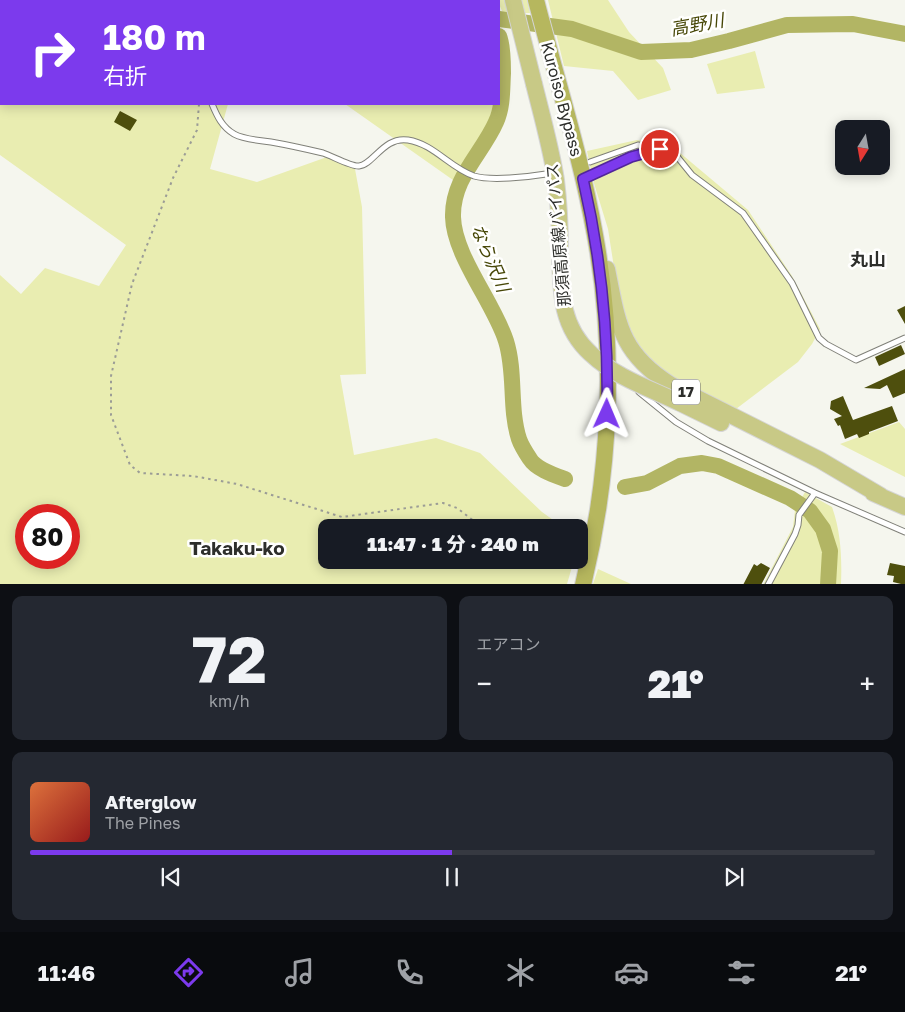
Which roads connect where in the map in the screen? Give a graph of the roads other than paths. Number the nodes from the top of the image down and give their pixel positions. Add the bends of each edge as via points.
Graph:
1 (514, 6) edge
2 (538, 6) edge
3 (212, 105) edge
4 (660, 149) junction
5 (590, 162) dead end
6 (546, 174) dead end
7 (583, 179) junction
8 (589, 205) junction
9 (905, 338) edge
10 (634, 390) dead end
11 (814, 493) junction
12 (881, 496) junction
13 (905, 507) edge
14 (905, 532) edge
15 (583, 584) edge
16 (768, 584) edge

1 - 12 main road, 那須高原線バイパス / 17, bridge via 556,179 562,303 582,344 602,363 633,381
2 - 7 highway, Kuroiso Bypass
3 - 6 lane via 219,120 236,135 324,154 358,167 397,139 422,143 473,176 520,178
4 - 5 lane via 638,145
4 - 7 lane via 631,157
4 - 9 lane via 675,154 692,175 743,213 792,283 819,338 826,344 856,360
7 - 8 highway, Kuroiso Bypass
8 - 12 main road, 那須高原線バイパス / 17 via 617,316 624,337 641,363 670,385 820,460
8 - 15 highway, Kuroiso Bypass via 604,293 612,378 603,476
10 - 11 lane via 676,422 708,441
11 - 14 lane
11 - 16 lane via 798,515 795,534
12 - 13 main road, 那須高原線バイパス / 17

